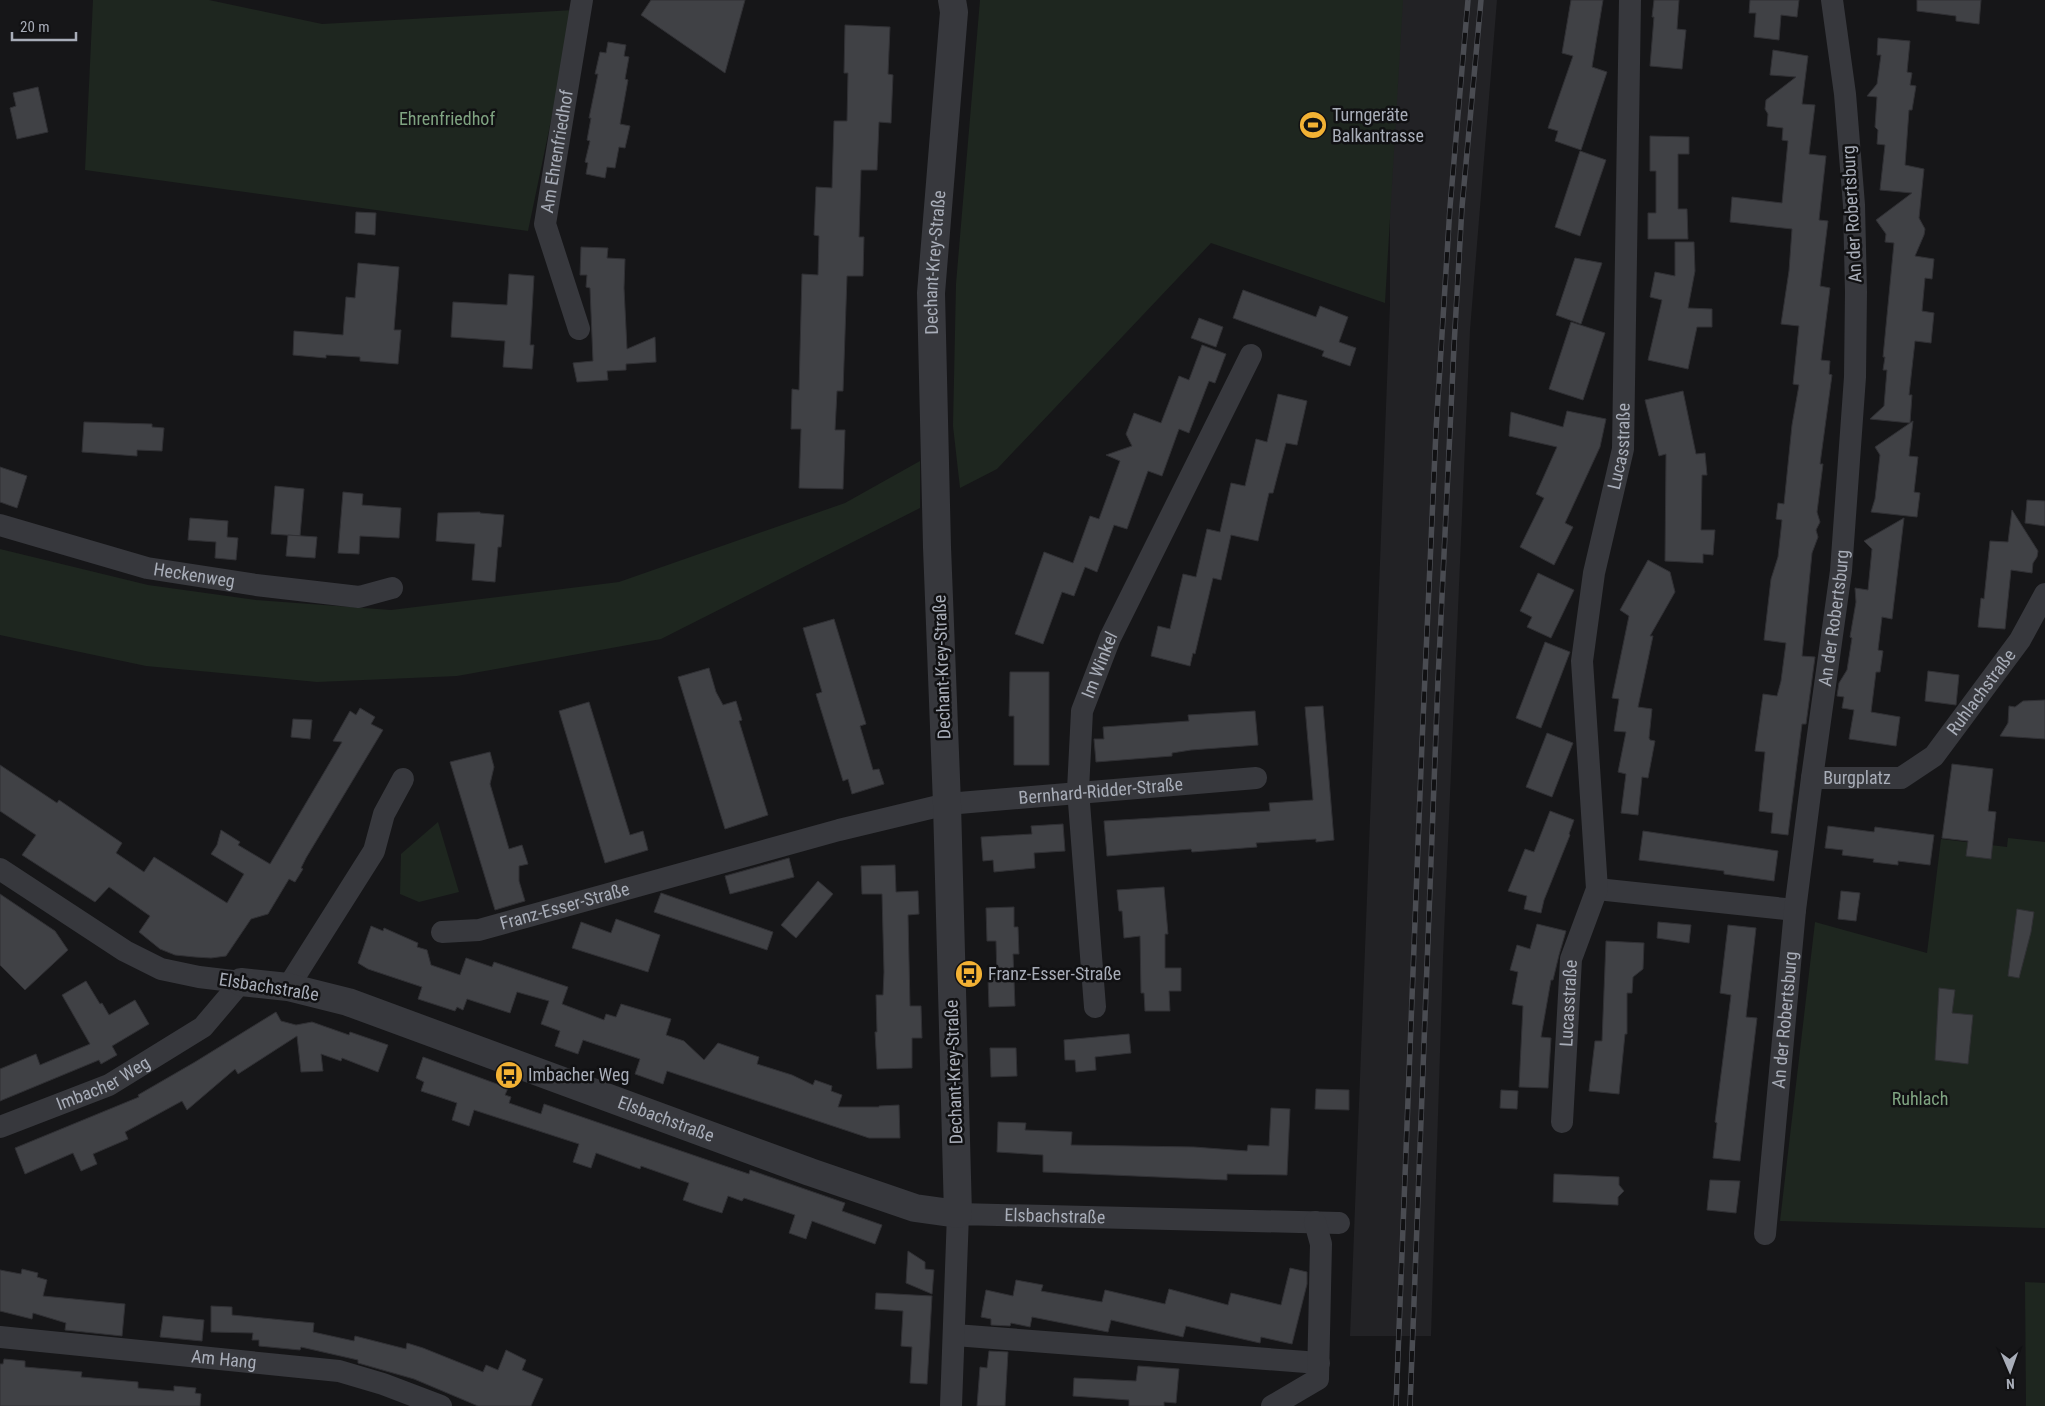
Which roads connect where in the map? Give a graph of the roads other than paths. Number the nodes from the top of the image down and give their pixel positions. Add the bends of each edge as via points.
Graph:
1 (582, 0) edge
2 (952, 0) edge
3 (1630, 0) edge
4 (1832, 0) edge
5 (579, 329) dead end
6 (1251, 355) dead end
7 (0, 525) edge
8 (392, 588) dead end
9 (2045, 594) edge
10 (1256, 778) dead end
11 (1812, 778) junction
12 (1901, 778) joint
13 (403, 779) dead end
14 (1079, 793) junction
15 (947, 804) junction
16 (0, 869) edge
17 (1597, 889) junction
18 (1795, 910) junction
19 (442, 932) dead end
20 (240, 982) junction
21 (288, 987) junction
22 (1095, 1007) dead end
23 (1562, 1122) dead end
24 (0, 1127) edge
25 (958, 1214) junction
26 (1315, 1222) junction
27 (1339, 1223) dead end
28 (1766, 1234) dead end
29 (955, 1335) junction
30 (0, 1337) edge
31 (1319, 1363) junction
32 (441, 1406) edge
33 (951, 1406) edge
34 (1272, 1406) edge

1 - 5 street, Am Ehrenfriedhof via 545,224
2 - 15 street, Dechant-Krey-Straße via 954,12 931,294
3 - 17 street, Lucasstraße via 1623,449 1594,573 1582,660
4 - 11 street, An der Robertsburg via 1845,94 1854,205 1855,377 1841,571
6 - 14 street, Im Winkel via 1110,638 1082,711
7 - 8 street, Heckenweg via 148,568 177,573 359,597
9 - 12 street, Ruhlachstraße via 2020,640 1934,756
10 - 14 street, Bernhard-Ridder-Straße
11 - 12 street, Burgplatz
11 - 18 street, An der Robertsburg
13 - 21 street via 384,814 374,851
14 - 15 street, Bernhard-Ridder-Straße
14 - 22 street, Im Winkel
15 - 19 street, Franz-Esser-Straße via 839,830 479,930
15 - 25 street, Dechant-Krey-Straße
16 - 20 street, Elsbachstraße via 125,951 160,968
17 - 18 street
17 - 23 street, Lucasstraße via 1571,959
18 - 28 street, An der Robertsburg
20 - 21 street, Elsbachstraße
20 - 24 street, Imbacher Weg via 203,1027 109,1085
21 - 25 street, Elsbachstraße via 348,1002 915,1208
25 - 26 street, Elsbachstraße
25 - 29 street, Dechant-Krey-Straße
26 - 27 street, Elsbachstraße
26 - 31 street via 1321,1244
29 - 31 street
29 - 33 street, Dechant-Krey-Straße
30 - 32 street, Am Hang via 339,1371
31 - 34 street via 1318,1378

